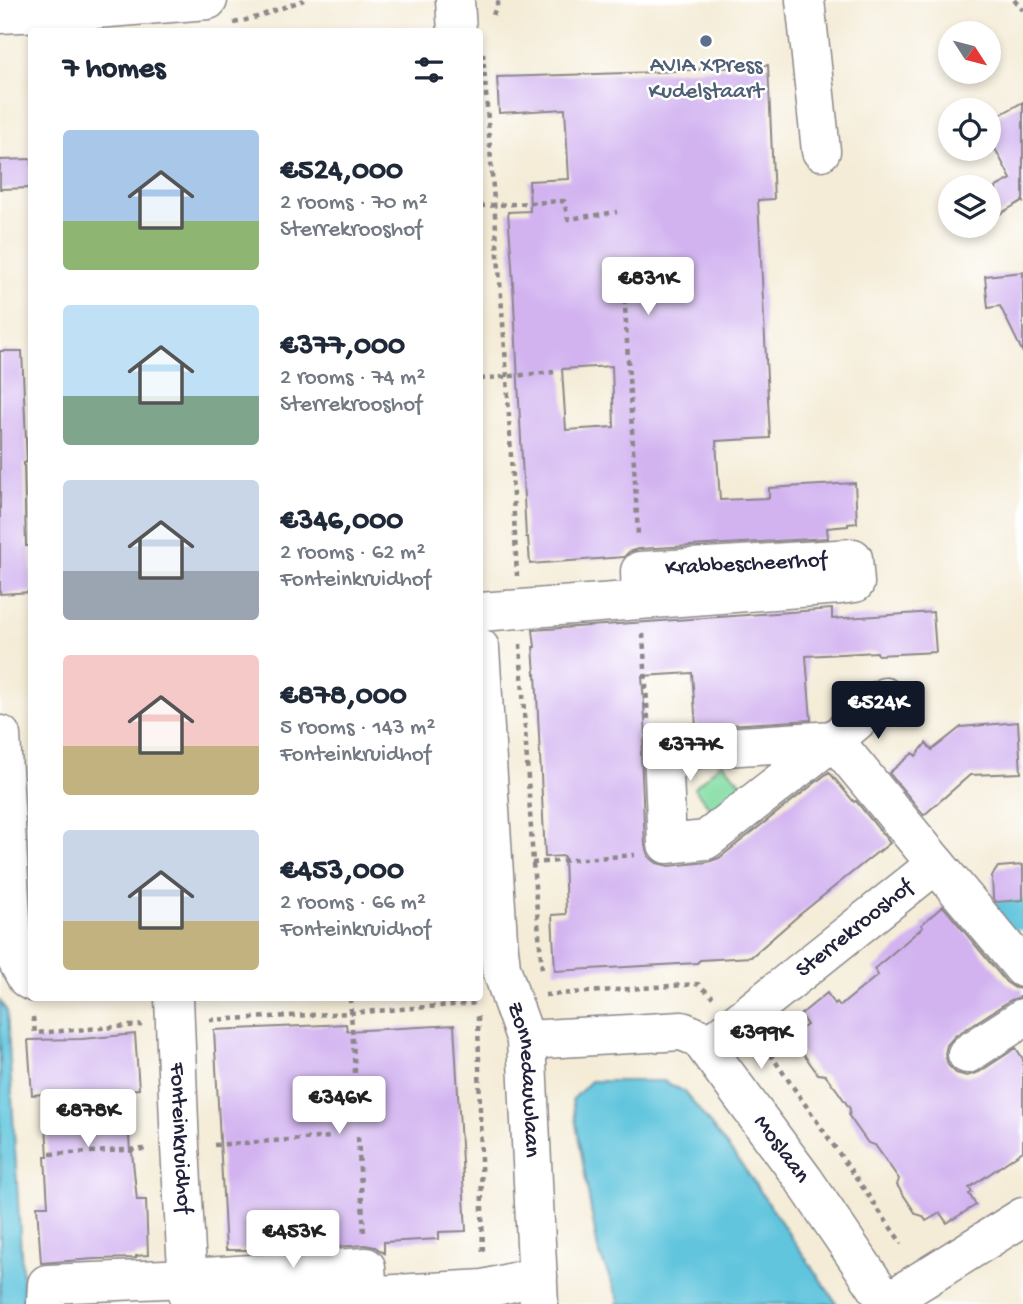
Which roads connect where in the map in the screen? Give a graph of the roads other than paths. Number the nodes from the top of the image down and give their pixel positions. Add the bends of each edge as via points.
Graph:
1 (208, 0) edge
2 (456, 0) edge
3 (805, 0) edge
4 (129, 3) edge
5 (0, 14) edge
6 (474, 28) edge
7 (821, 150) dead end
8 (641, 586) road end
9 (483, 612) edge
10 (885, 697) dead end
11 (483, 698) edge
12 (1, 735) edge
13 (834, 740) junction
14 (936, 864) junction
15 (1023, 968) edge
16 (28, 978) edge
17 (490, 987) edge
18 (174, 1010) edge
19 (1023, 1018) edge
20 (526, 1040) junction
21 (707, 1047) junction
22 (967, 1054) dead end
23 (1023, 1217) edge
24 (367, 1281) junction
25 (539, 1290) edge
26 (188, 1291) edge
27 (888, 1303) edge
28 (46, 1304) edge
29 (221, 1304) edge

1 - 4 street
2 - 6 street
3 - 7 street
4 - 5 street
8 - 9 street, Krabbescheerhof
10 - 13 street
11 - 17 street, Zonnedauwlaan via 493,866
12 - 16 street via 13,953
13 - 13 street via 706,840 667,844 663,751
13 - 14 street, Sterrekrooshof
14 - 15 street, Sterrekrooshof
14 - 21 street, Sterrekrooshof
17 - 20 street, Zonnedauwlaan
18 - 26 street, Fonteinkruidhof
19 - 22 street
20 - 21 street, Moslaan via 682,1031
20 - 25 street, Zonnedauwlaan
21 - 27 street, Moslaan
23 - 27 street
24 - 25 street
24 - 26 street
24 - 29 street
26 - 28 street via 47,1284

